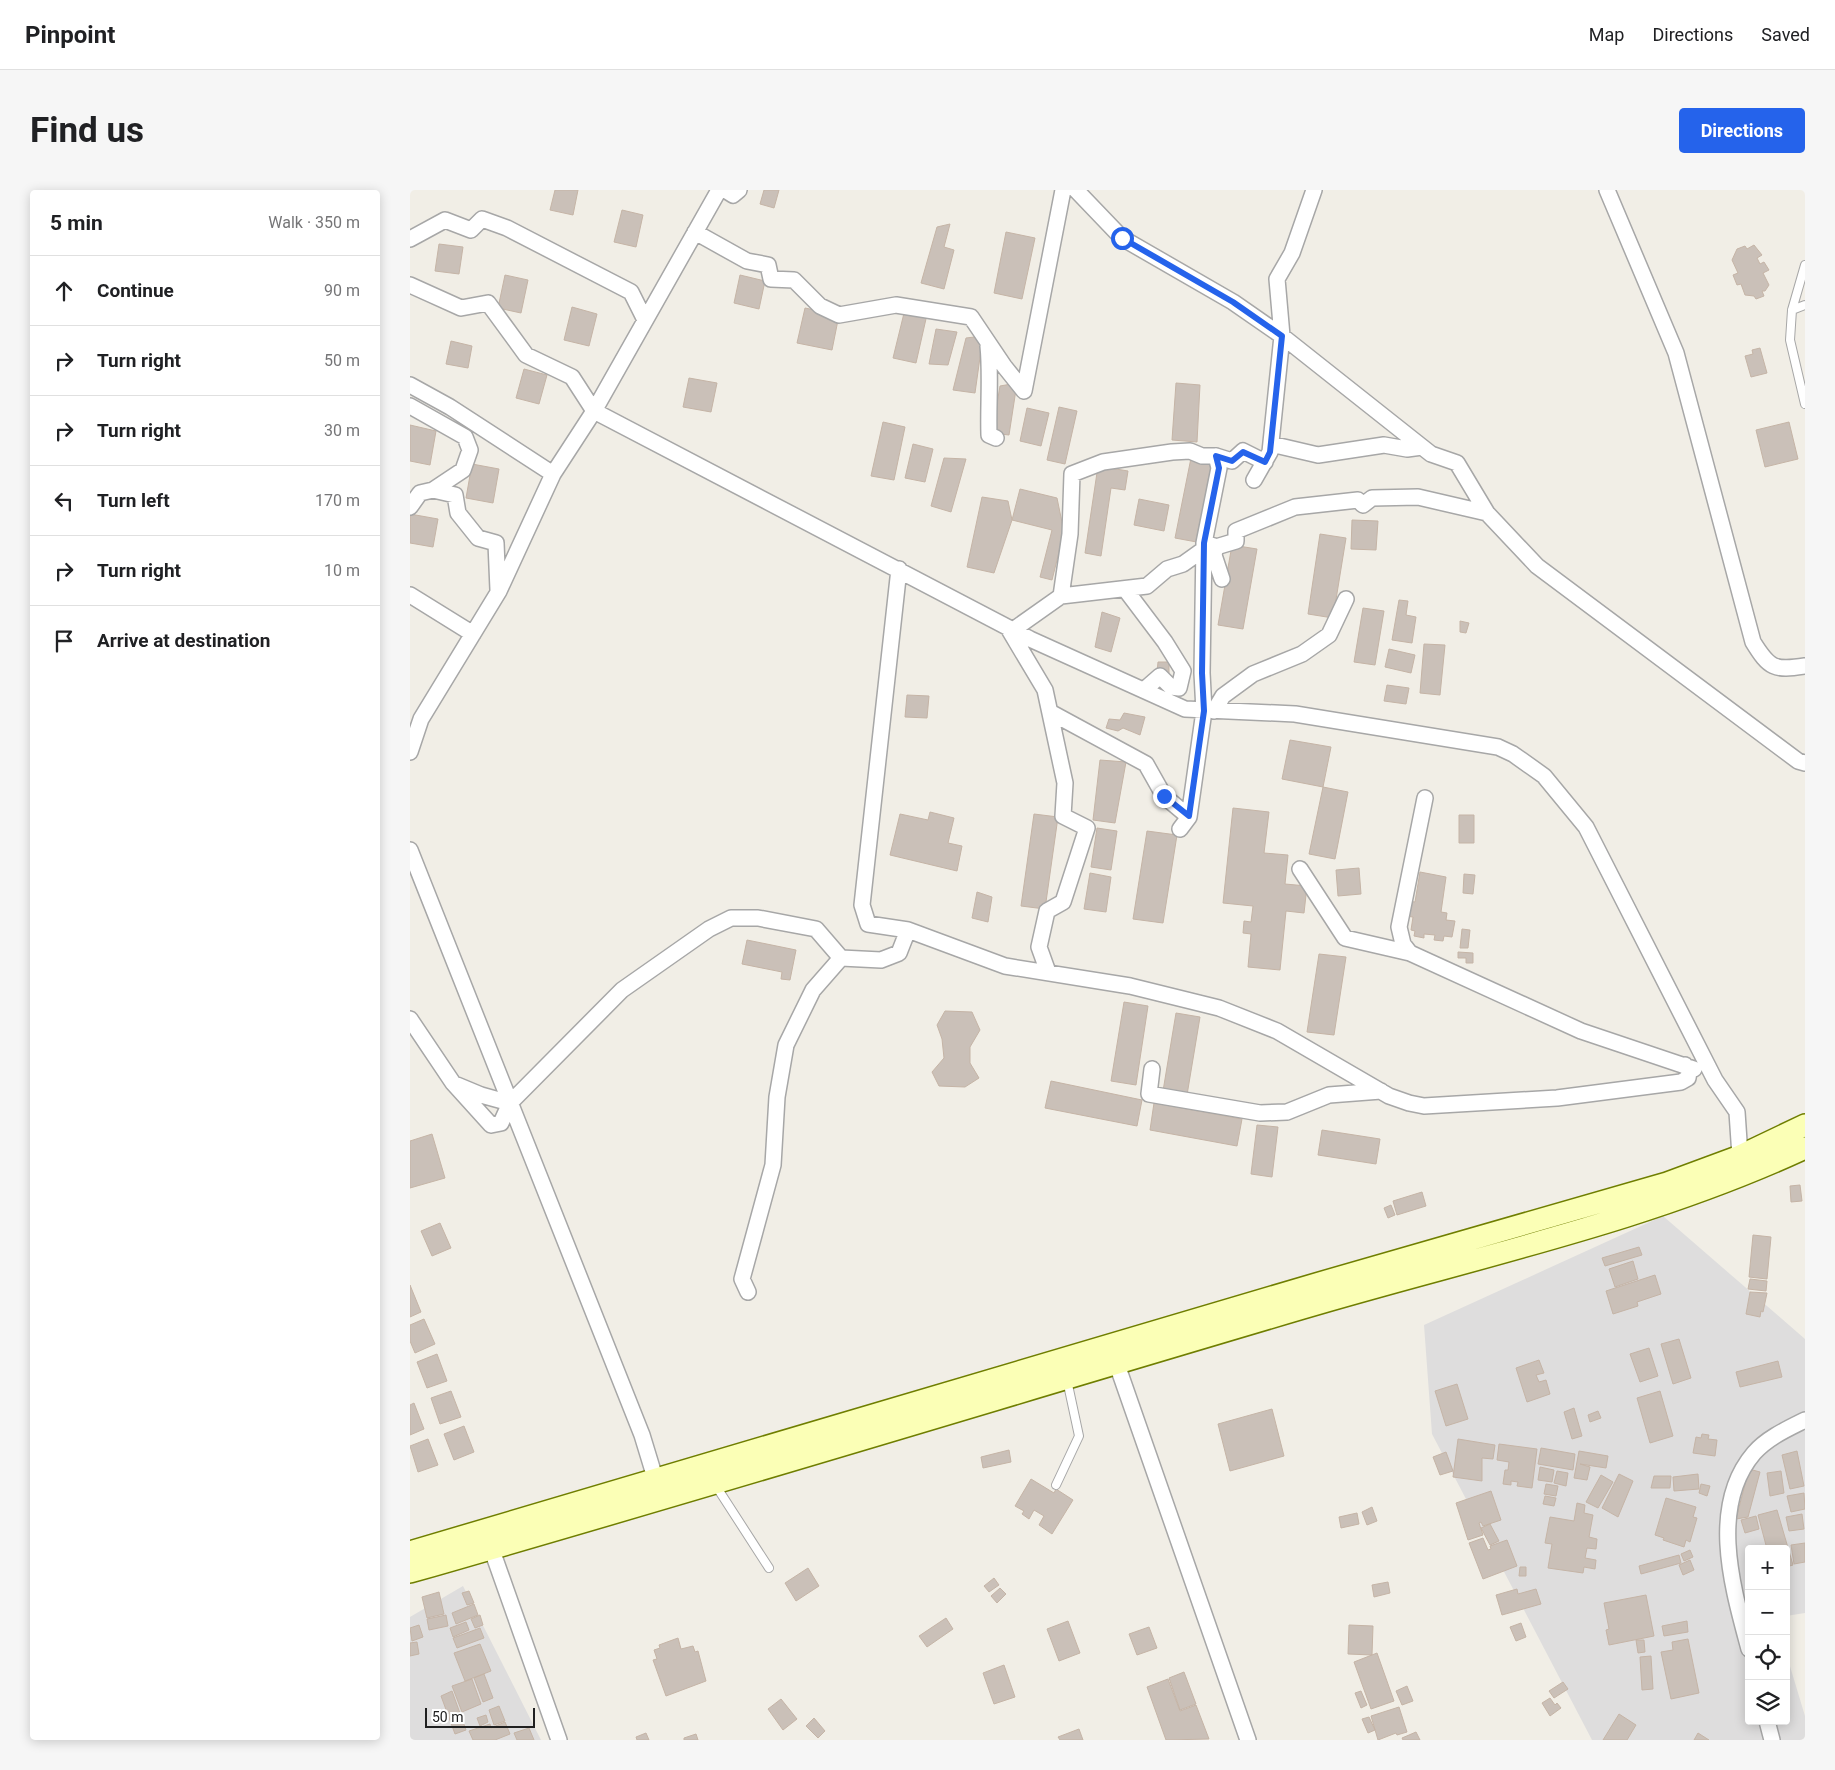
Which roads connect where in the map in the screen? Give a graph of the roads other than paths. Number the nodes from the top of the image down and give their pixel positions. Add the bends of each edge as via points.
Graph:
1 (719, 190) edge
2 (725, 190) edge
3 (739, 190) edge
4 (1063, 190) edge
5 (1076, 190) edge
6 (1314, 190) edge
7 (1607, 190) edge
8 (695, 232) junction
9 (410, 239) edge
10 (1805, 265) edge
11 (410, 285) edge
12 (1805, 305) edge
13 (1792, 310) junction
14 (645, 320) junction
15 (1282, 336) junction
16 (987, 342) junction
17 (410, 385) edge
18 (1805, 404) edge
19 (410, 406) edge
20 (594, 411) junction
21 (996, 438) dead end
22 (1271, 444) junction
23 (1422, 447) junction
24 (1216, 456) junction
25 (1265, 462) junction
26 (554, 474) junction
27 (1254, 480) dead end
28 (433, 490) junction
29 (410, 507) edge
30 (1487, 513) junction
31 (1208, 546) junction
32 (899, 569) junction
33 (1222, 579) dead end
34 (1124, 589) junction
35 (498, 591) junction
36 (410, 595) edge
37 (1061, 596) junction
38 (1346, 599) dead end
39 (1010, 628) junction
40 (473, 634) junction
41 (1805, 666) edge
42 (1144, 690) junction
43 (1209, 711) junction
44 (1050, 712) junction
45 (410, 752) edge
46 (1805, 763) edge
47 (1426, 798) dead end
48 (1189, 816) junction
49 (1180, 829) dead end
50 (413, 857) edge
51 (1300, 869) dead end
52 (410, 880) edge
53 (908, 930) junction
54 (1410, 953) junction
55 (841, 958) junction
56 (1048, 972) junction
57 (410, 1019) edge
58 (1685, 1065) junction
59 (1152, 1069) dead end
60 (1715, 1080) junction
61 (453, 1084) junction
62 (1381, 1091) junction
63 (510, 1103) junction
64 (1805, 1125) edge
65 (1805, 1148) edge
66 (1740, 1156) junction
67 (748, 1292) dead end
68 (1113, 1354) junction
69 (1066, 1378) junction
70 (1805, 1420) edge
71 (656, 1481) junction
72 (715, 1484) junction
73 (1056, 1485) dead end
74 (488, 1540) junction
75 (410, 1552) edge
76 (769, 1568) dead end
77 (410, 1572) edge
78 (1745, 1635) edge
79 (1768, 1725) edge
80 (559, 1740) edge
81 (1248, 1740) edge
82 (1772, 1740) edge

1 - 8 street
2 - 3 street via 733,195
4 - 16 street via 1024,391
5 - 15 street via 1122,238 1233,302
6 - 15 street via 1292,253 1276,279
7 - 41 street via 1676,353 1753,642 1765,662 1784,670
8 - 14 street
8 - 16 street via 747,261 768,265 771,279 794,280 820,306 839,315 906,305 970,317
9 - 14 street via 445,220 471,230 482,219 507,228 631,292
10 - 13 lane
11 - 20 street via 461,308 488,303 526,354 572,377
12 - 13 lane
13 - 18 lane via 1790,340
14 - 20 street
15 - 22 street
15 - 23 street
16 - 21 street via 991,374 989,435
17 - 26 street
19 - 28 street via 465,437 470,450 463,470
20 - 26 street
20 - 32 street
22 - 23 street via 1318,455 1384,445 1407,449
22 - 25 street
23 - 30 street via 1431,454 1457,463
24 - 25 street via 1232,461 1243,452
24 - 31 street via 1219,468
24 - 37 street via 1202,456 1190,451 1172,452 1104,462 1072,474 1070,534
25 - 27 street
26 - 35 street
28 - 29 street via 420,494
28 - 35 street via 454,495 458,512 478,538 496,543
30 - 31 street via 1418,497 1372,498 1363,505 1358,500 1343,500 1295,507 1236,531 1236,541
30 - 46 street via 1537,566 1798,762
31 - 33 street
31 - 34 street via 1183,564 1167,569 1147,586
31 - 43 street via 1202,673
32 - 39 street
32 - 53 street via 862,905 868,924
34 - 37 street
34 - 42 street via 1183,671 1179,688 1171,687 1160,676
35 - 40 street
36 - 40 street
37 - 39 street
38 - 43 street via 1329,635 1302,654 1253,674
39 - 42 street
39 - 44 street via 1045,690
40 - 45 street via 421,719
42 - 43 street via 1185,708
43 - 48 street
43 - 60 street via 1296,714 1498,747 1544,776 1586,827
44 - 48 street via 1146,764 1164,796
44 - 56 street via 1065,783 1063,816 1088,828 1063,902 1047,912 1039,947
47 - 54 street via 1400,928 1403,944
48 - 49 street
50 - 52 street
50 - 63 street
51 - 54 street via 1345,938
53 - 55 street via 899,953 881,960
53 - 56 street via 1005,966
54 - 58 street via 1581,1031
55 - 63 street via 816,929 758,918 731,918 709,929 622,990
55 - 67 street via 813,990 786,1045 777,1097 773,1165 742,1279
56 - 62 street via 1130,986 1220,1008 1277,1030
57 - 61 street
58 - 60 street
58 - 62 street via 1688,1078 1681,1082 1557,1098 1424,1106 1409,1104
59 - 62 street via 1149,1094 1260,1113 1287,1112 1329,1095
60 - 66 street via 1737,1112
61 - 63 street
61 - 63 street via 491,1125 501,1123
63 - 71 street via 642,1435
64 - 66 main road
65 - 68 main road via 1748,1175 1649,1209
66 - 68 main road via 1667,1183
68 - 69 main road
68 - 71 main road
68 - 81 street
69 - 72 main road
69 - 73 lane via 1079,1436
70 - 78 street via 1778,1434 1754,1453 1730,1500 1728,1542 1732,1586
71 - 74 main road
72 - 74 main road
72 - 76 lane
74 - 75 main road
74 - 77 main road
74 - 80 street
79 - 82 street

